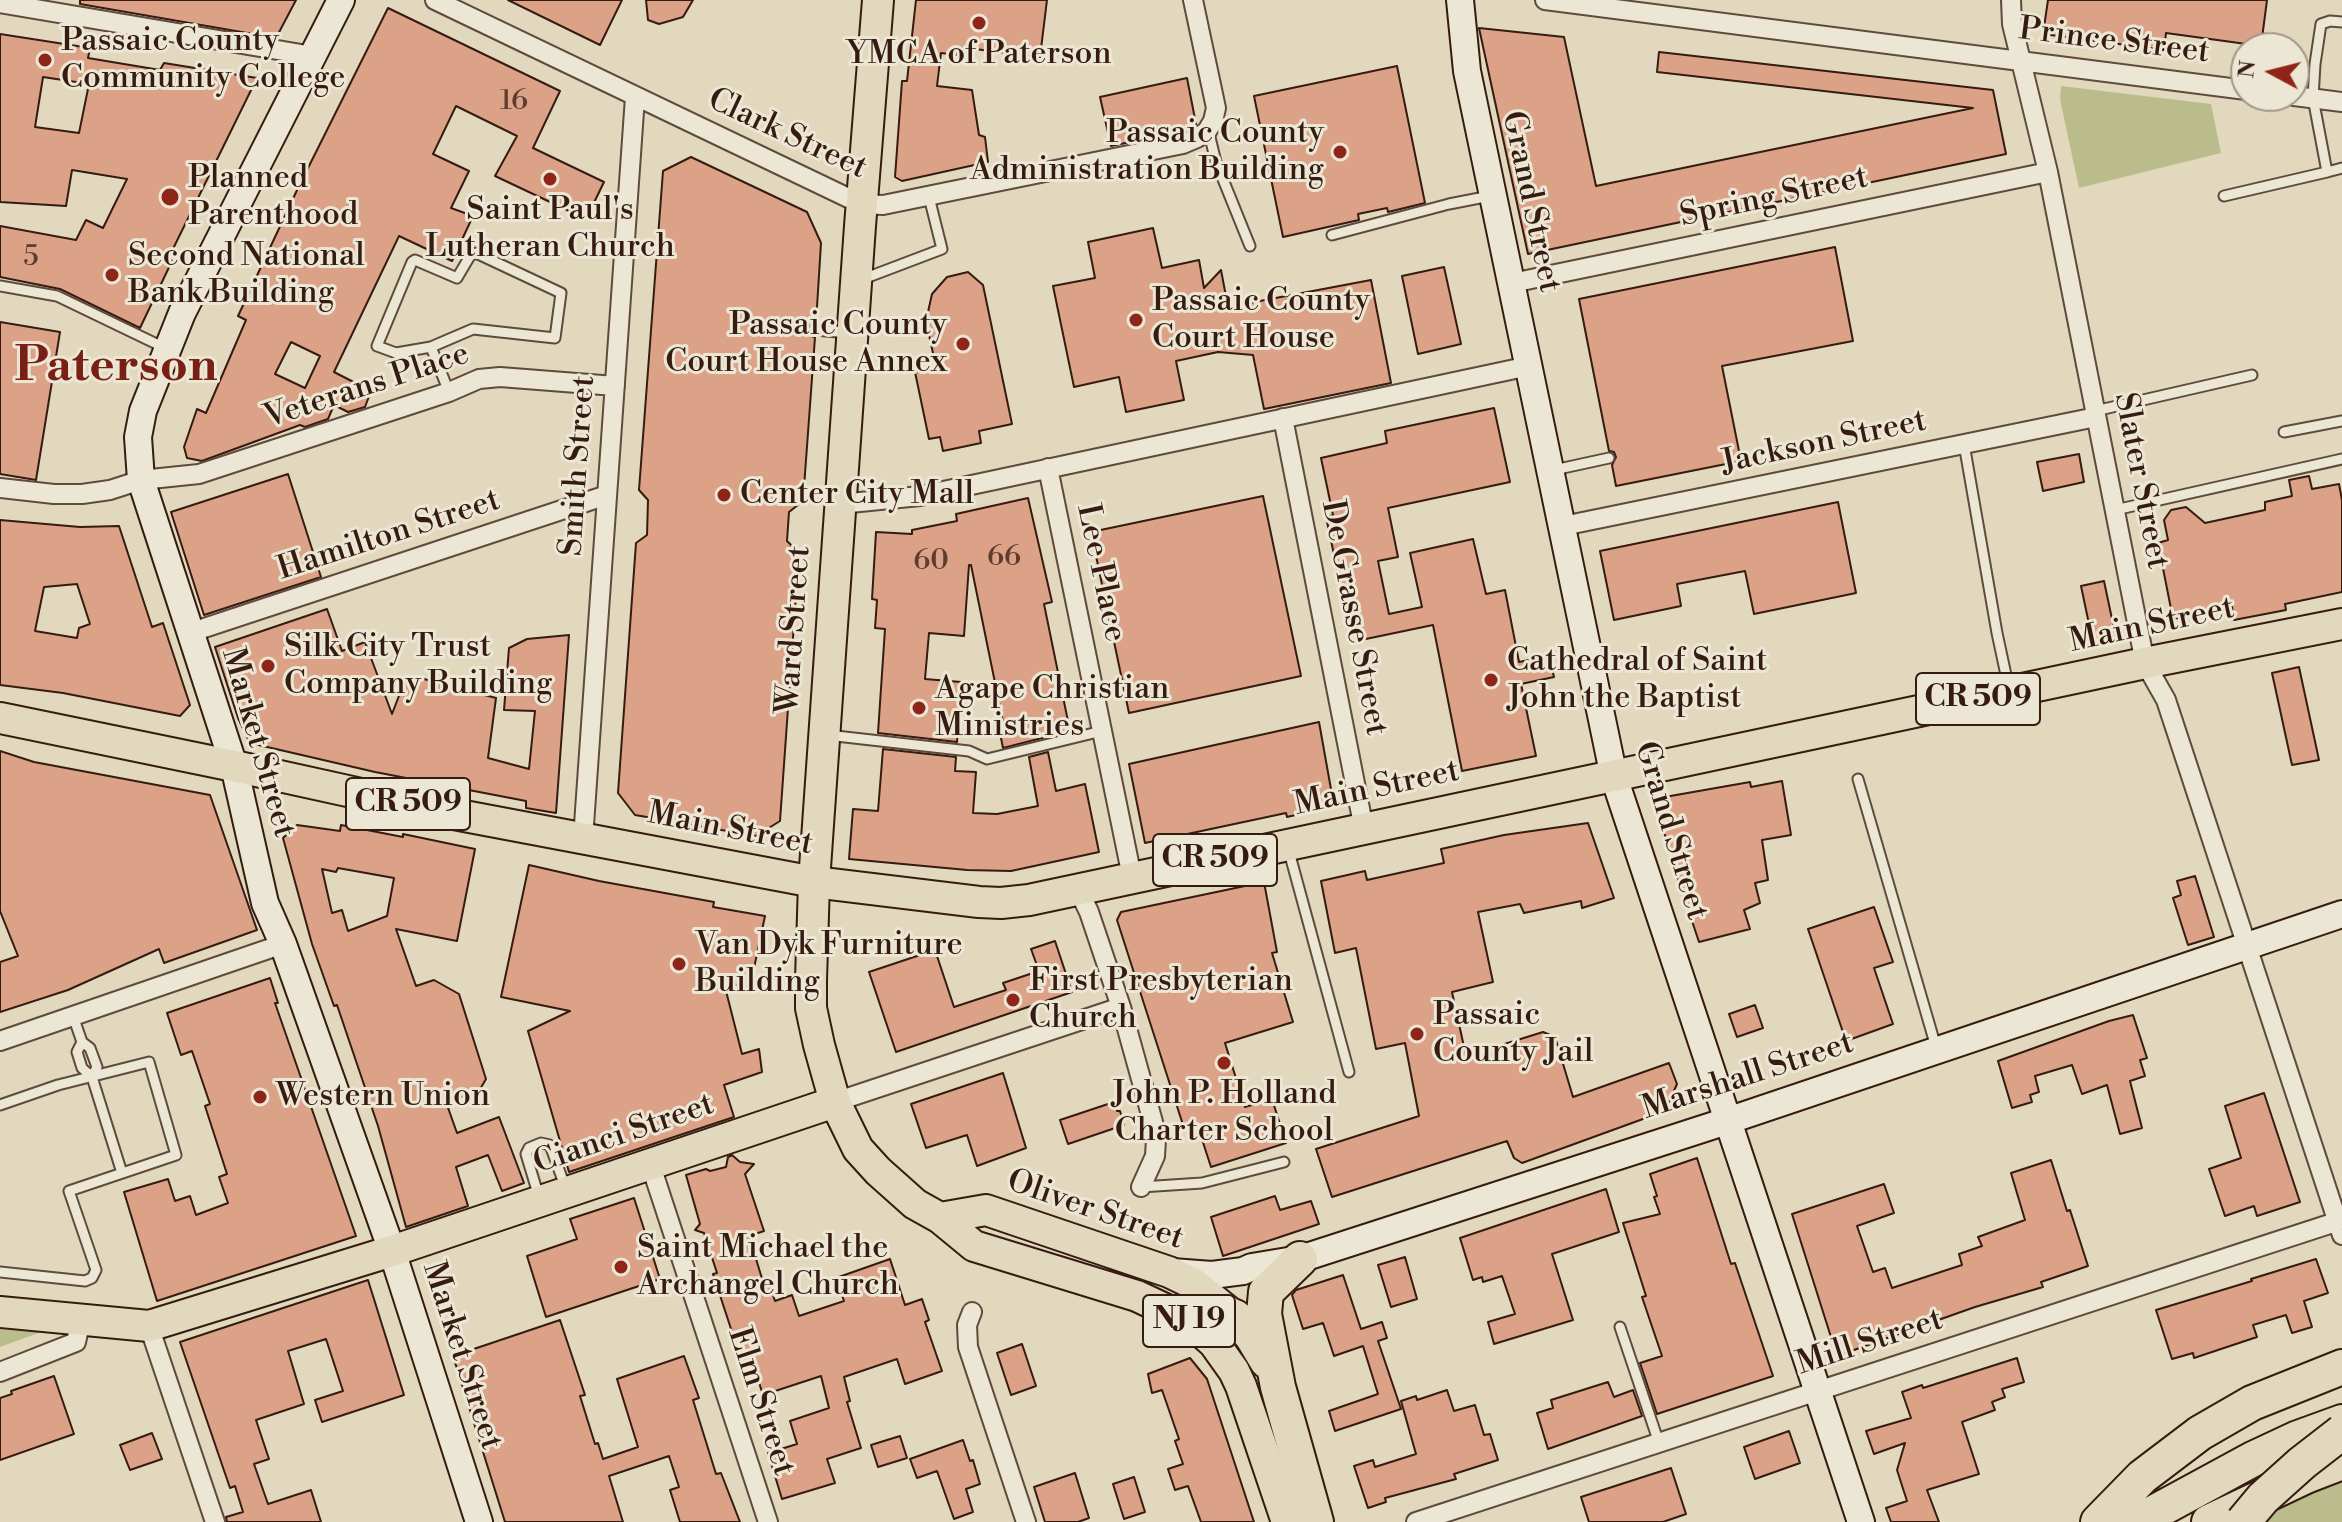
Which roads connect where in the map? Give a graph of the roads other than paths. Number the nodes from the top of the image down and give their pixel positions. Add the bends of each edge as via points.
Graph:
1 (341, 0) edge
2 (435, 0) edge
3 (878, 0) edge
4 (1193, 0) edge
5 (1460, 0) edge
6 (1545, 0) edge
7 (2011, 0) edge
8 (0, 3) edge
9 (1658, 7) edge
10 (2342, 22) edge
11 (313, 56) junction
12 (2021, 61) junction
13 (2230, 88) edge
14 (635, 97) junction
15 (2310, 98) edge
16 (2313, 98) junction
17 (2342, 102) edge
18 (1208, 129) junction
19 (2342, 168) edge
20 (2048, 172) junction
21 (2327, 172) junction
22 (1493, 195) junction
23 (2224, 196) dead end
24 (929, 197) junction
25 (861, 204) junction
26 (1332, 235) dead end
27 (1250, 246) dead end
28 (856, 282) junction
29 (1512, 283) junction
30 (0, 286) edge
31 (815, 330) dead end
32 (852, 334) junction
33 (431, 347) junction
34 (168, 349) junction
35 (1529, 366) junction
36 (2252, 375) dead end
37 (615, 386) junction
38 (449, 392) junction
39 (2096, 414) junction
40 (1283, 418) junction
41 (2342, 421) edge
42 (2284, 432) dead end
43 (1964, 444) junction
44 (1609, 458) dead end
45 (2342, 459) edge
46 (1048, 468) junction
47 (1551, 470) junction
48 (141, 480) junction
49 (0, 488) edge
50 (607, 495) junction
51 (840, 504) junction
52 (2115, 510) junction
53 (1563, 526) junction
54 (2342, 624) edge
55 (189, 633) junction
56 (2145, 663) junction
57 (2010, 692) junction
58 (0, 718) edge
59 (1102, 731) junction
60 (824, 735) junction
61 (234, 766) junction
62 (1614, 777) junction
63 (1858, 779) dead end
64 (1364, 829) junction
65 (583, 839) junction
66 (1287, 845) junction
67 (1132, 877) junction
68 (814, 882) junction
69 (1078, 889) junction
70 (2342, 914) edge
71 (283, 944) junction
72 (2246, 945) junction
73 (1121, 1007) junction
74 (73, 1016) junction
75 (0, 1041) edge
76 (1937, 1050) junction
77 (1349, 1072) dead end
78 (92, 1077) junction
79 (835, 1102) junction
80 (0, 1105) edge
81 (1727, 1121) junction
82 (1284, 1162) dead end
83 (650, 1163) junction
84 (122, 1173) junction
85 (1141, 1187) joint
86 (553, 1196) junction
87 (940, 1218) junction
88 (2341, 1226) edge
89 (392, 1251) junction
90 (1300, 1259) junction
91 (0, 1272) edge
92 (1169, 1272) junction
93 (0, 1312) edge
94 (972, 1312) dead end
95 (1235, 1317) joint
96 (81, 1320) junction
97 (149, 1326) junction
98 (1620, 1327) dead end
99 (2342, 1367) edge
100 (0, 1372) edge
101 (1278, 1387) junction
102 (1818, 1392) junction
103 (2342, 1422) edge
104 (2342, 1432) edge
105 (1659, 1443) junction
106 (2342, 1462) edge
107 (215, 1522) edge
108 (479, 1522) edge
109 (768, 1522) edge
110 (1026, 1522) edge
111 (1287, 1522) edge
112 (1316, 1522) edge
113 (1416, 1522) edge
114 (1861, 1522) edge
115 (2098, 1522) edge
116 (2137, 1522) edge
117 (2209, 1522) edge
118 (2243, 1522) edge

1 - 11 main road, Market Street
2 - 14 street, Clark Street
3 - 25 main road, Ward Street
4 - 18 street via 1216,108
5 - 22 main road, Grand Street via 1467,71
6 - 9 street, Prince Street
7 - 12 street, Slater Street
8 - 11 street
9 - 12 street, Prince Street
10 - 16 lane via 2321,24
11 - 34 main road, Market Street
12 - 13 street, Prince Street
12 - 20 street, Slater Street
14 - 25 street, Clark Street
14 - 37 street, Smith Street
15 - 16 street
16 - 17 street
16 - 21 lane
18 - 24 street, Clark Street via 1183,144
18 - 27 lane
19 - 21 lane
20 - 29 street, Spring Street
20 - 39 street, Slater Street
21 - 23 lane
22 - 26 lane
22 - 29 main road, Grand Street
24 - 25 street, Clark Street
24 - 28 lane via 942,249
25 - 28 main road, Ward Street
28 - 32 main road, Ward Street
29 - 35 main road, Grand Street
30 - 34 lane via 57,296
31 - 32 lane
32 - 51 main road, Ward Street
33 - 33 lane via 473,329 555,338 561,293 476,253 457,278 415,260 377,346 396,353
33 - 38 lane
34 - 48 main road, Market Street via 143,411 138,437
35 - 40 street
35 - 47 main road, Grand Street
36 - 39 lane
37 - 38 street, Veterans Place via 500,377 479,379
37 - 50 street, Smith Street
38 - 48 street, Veterans Place via 199,474
39 - 43 street, Jackson Street
39 - 52 street, Slater Street
40 - 46 street
40 - 64 street, De Grasse Street
41 - 42 lane
43 - 53 street, Jackson Street
43 - 57 lane
44 - 47 lane
45 - 52 lane
46 - 51 street via 920,496
46 - 59 street, Lee Place
47 - 53 main road, Grand Street
48 - 49 street, Veterans Place via 82,494
48 - 55 main road, Market Street
50 - 55 street, Hamilton Street
50 - 65 street, Smith Street
51 - 60 main road, Ward Street
52 - 56 street, Slater Street
53 - 62 main road, Grand Street
54 - 56 main road, Main Street / CR 509
55 - 61 main road, Market Street
56 - 57 main road, Main Street / CR 509
56 - 72 street, Slater Street via 2166,700
57 - 62 main road, Main Street / CR 509
58 - 61 main road, Main Street / CR 509
59 - 60 lane via 987,759 969,751
59 - 67 street, Lee Place
60 - 68 main road, Ward Street
61 - 65 main road, Main Street / CR 509
61 - 71 main road, Market Street via 265,903
62 - 64 main road, Main Street / CR 509
62 - 81 main road, Grand Street
63 - 76 lane
64 - 66 main road, Main Street / CR 509
65 - 68 main road, Main Street / CR 509
66 - 67 main road, Main Street / CR 509
66 - 77 lane
67 - 69 main road, Main Street / CR 509
68 - 69 main road, Main Street / CR 509 via 979,902 1029,900
68 - 79 main road, Ward Street / NJ 19 via 811,1008
69 - 73 street, Oliver Street
70 - 72 main road, Marshall Street
71 - 74 street
71 - 89 main road, Market Street
72 - 76 main road, Marshall Street
72 - 88 street, Slater Street
73 - 79 street, Cianci Street
73 - 85 street, Oliver Street via 1156,1139 1155,1156
74 - 75 street
74 - 78 lane via 97,1067
76 - 81 main road, Marshall Street
78 - 80 lane
78 - 84 lane
78 - 84 lane via 149,1062 176,1155
79 - 83 main road, Cianci Street
79 - 87 main road, Ward Street / NJ 19 via 858,1149 915,1204
81 - 90 main road, Marshall Street
81 - 102 main road, Grand Street
82 - 85 lane via 1202,1183
83 - 86 main road, Cianci Street
83 - 109 street, Elm Street
84 - 91 lane via 69,1191 96,1270 92,1278
86 - 86 lane via 526,1154 541,1143 550,1145
86 - 89 main road, Cianci Street
87 - 92 main road, Oliver Street / NJ 19 via 986,1210
87 - 111 main road, Oliver Street / NJ 19 via 974,1246 1137,1296 1202,1332 1241,1386
88 - 102 street, Mill Street
89 - 97 main road, Cianci Street
89 - 108 main road, Market Street
90 - 92 main road, Marshall Street via 1212,1275
90 - 101 highway via 1266,1292 1265,1324
92 - 95 main road, Oliver Street / NJ 19 via 1194,1284
93 - 96 main road
94 - 110 street via 968,1347
95 - 101 highway, NJ 19 via 1265,1357
96 - 97 main road
96 - 100 street via 76,1342
97 - 107 street
98 - 105 lane
99 - 115 highway via 2252,1403 2200,1433 2142,1477
101 - 112 highway, NJ 19
102 - 105 street, Mill Street
102 - 114 main road, Grand Street
103 - 116 highway via 2253,1459
104 - 118 highway, bridge via 2263,1498
105 - 113 street, Mill Street
106 - 117 highway

